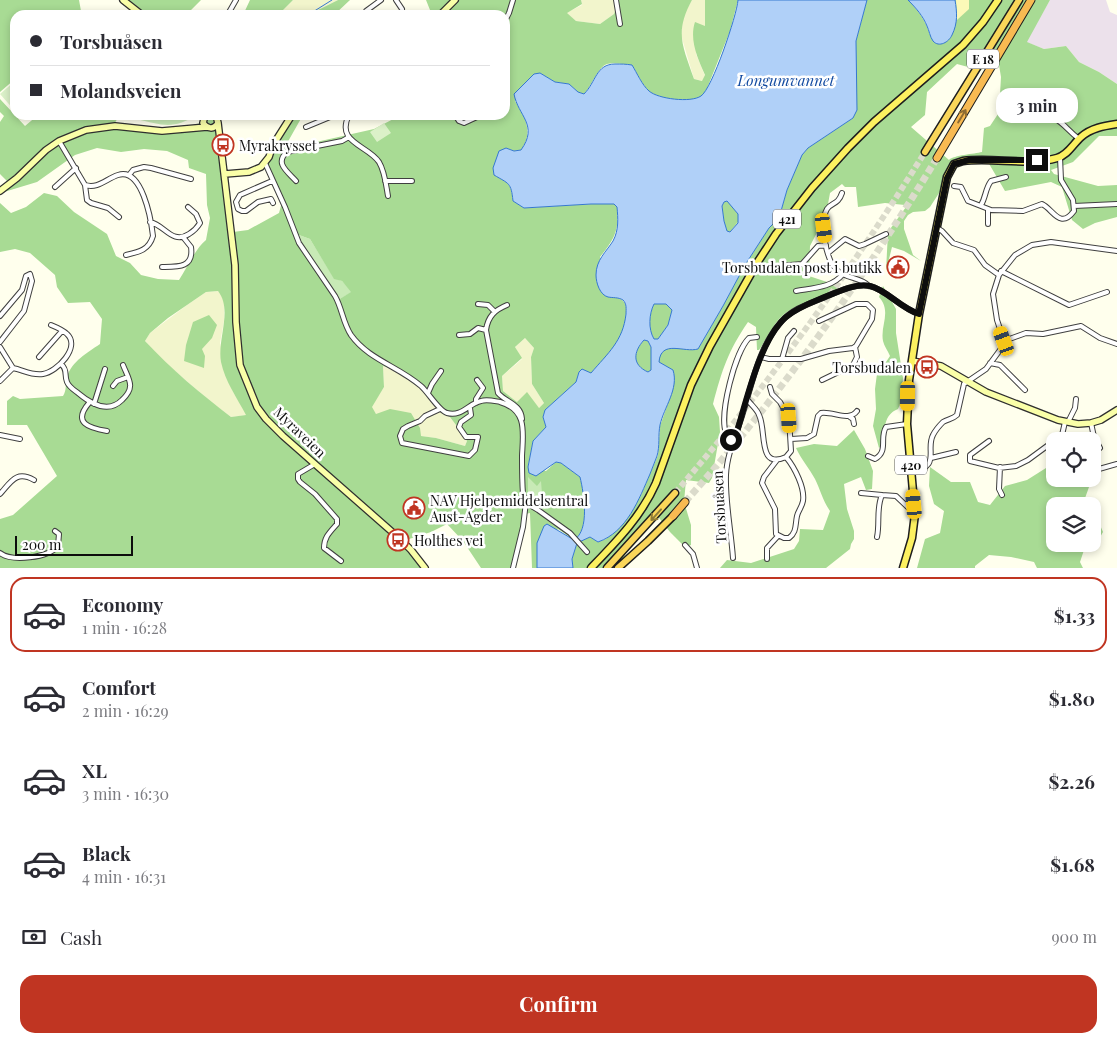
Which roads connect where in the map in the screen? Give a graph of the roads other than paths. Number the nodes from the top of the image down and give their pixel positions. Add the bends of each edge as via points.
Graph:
1 (123, 0) edge
2 (381, 0) edge
3 (396, 0) edge
4 (454, 0) edge
5 (616, 0) edge
6 (999, 0) edge
7 (1019, 0) edge
8 (1031, 0) edge
9 (402, 8) dead end
10 (136, 10) edge
11 (368, 10) edge
12 (445, 10) edge
13 (620, 24) dead end
14 (1035, 116) dead end
15 (200, 120) edge
16 (205, 120) edge
17 (217, 120) edge
18 (288, 120) edge
19 (322, 120) edge
20 (348, 120) edge
21 (458, 120) edge
22 (470, 120) edge
23 (218, 123) junction
24 (1117, 124) edge
25 (306, 126) dead end
26 (208, 128) junction
27 (177, 130) junction
28 (349, 137) junction
29 (1078, 139) junction
30 (59, 141) junction
31 (284, 146) dead end
32 (287, 152) junction
33 (925, 152) tunnel mouth
34 (223, 155) junction
35 (1060, 157) junction
36 (937, 158) tunnel mouth
37 (264, 163) junction
38 (76, 168) junction
39 (225, 174) junction
40 (129, 175) junction
41 (1006, 177) dead end
42 (192, 179) dead end
43 (272, 181) junction
44 (296, 181) dead end
45 (385, 181) junction
46 (412, 181) dead end
47 (85, 185) junction
48 (954, 186) dead end
49 (55, 187) dead end
50 (0, 191) edge
51 (842, 193) dead end
52 (388, 196) dead end
53 (273, 203) dead end
54 (1117, 204) edge
55 (981, 205) junction
56 (1074, 206) junction
57 (188, 207) dead end
58 (988, 209) junction
59 (119, 217) dead end
60 (150, 222) junction
61 (988, 224) dead end
62 (936, 228) junction
63 (886, 234) dead end
64 (183, 237) junction
65 (826, 245) junction
66 (1117, 251) edge
67 (828, 253) junction
68 (126, 254) dead end
69 (779, 266) dead end
70 (162, 267) dead end
71 (1000, 273) junction
72 (843, 274) junction
73 (869, 286) junction
74 (796, 291) dead end
75 (1108, 292) dead end
76 (478, 304) dead end
77 (507, 305) dead end
78 (494, 311) junction
79 (919, 314) junction
80 (0, 316) edge
81 (819, 321) dead end
82 (50, 325) dead end
83 (486, 330) junction
84 (62, 331) junction
85 (794, 331) dead end
86 (459, 335) dead end
87 (757, 337) dead end
88 (1004, 341) junction
89 (0, 342) edge
90 (1117, 344) edge
91 (0, 347) edge
92 (855, 347) junction
93 (39, 357) dead end
94 (761, 357) junction
95 (782, 359) junction
96 (912, 361) junction
97 (990, 363) junction
98 (61, 364) junction
99 (123, 365) dead end
100 (13, 368) junction
101 (105, 369) dead end
102 (441, 371) dead end
103 (128, 377) junction
104 (477, 380) dead end
105 (822, 380) dead end
106 (0, 381) edge
107 (967, 382) junction
108 (113, 386) dead end
109 (770, 387) dead end
110 (1025, 390) dead end
111 (428, 392) junction
112 (747, 399) junction
113 (1076, 399) dead end
114 (476, 403) junction
115 (92, 404) junction
116 (470, 408) junction
117 (440, 409) junction
118 (1117, 410) edge
119 (857, 411) dead end
120 (850, 416) junction
121 (1066, 422) junction
122 (1091, 423) junction
123 (523, 424) junction
124 (854, 424) dead end
125 (907, 424) junction
126 (107, 431) dead end
127 (1063, 432) edge
128 (1093, 432) edge
129 (0, 435) edge
130 (20, 440) dead end
131 (791, 440) junction
132 (989, 441) dead end
133 (734, 442) junction
134 (1046, 447) edge
135 (956, 452) dead end
136 (868, 456) dead end
137 (786, 457) junction
138 (931, 458) junction
139 (777, 460) junction
140 (315, 464) junction
141 (1117, 464) edge
142 (1000, 468) junction
143 (1101, 468) edge
144 (911, 472) junction
145 (34, 480) dead end
146 (675, 493) tunnel mouth
147 (861, 493) dead end
148 (0, 494) edge
149 (882, 495) junction
150 (1002, 495) dead end
151 (526, 502) junction
152 (685, 502) tunnel mouth
153 (914, 514) junction
154 (673, 516) joint
155 (56, 531) dead end
156 (778, 536) junction
157 (877, 537) dead end
158 (685, 545) dead end
159 (587, 552) dead end
160 (0, 553) edge
161 (733, 558) dead end
162 (767, 559) dead end
163 (341, 561) dead end
164 (425, 568) edge
165 (513, 568) edge
166 (592, 568) edge
167 (607, 568) edge
168 (618, 568) edge
169 (697, 568) edge
170 (903, 568) edge

1 - 10 main road
2 - 11 street
3 - 9 street
4 - 12 main road
5 - 13 street
6 - 166 main road, 421 via 970,38 848,148 788,218 757,263 710,346 691,385 649,498 631,526
7 - 33 highway, E 18
36 -> 8 highway, E 18
14 - 29 street via 1047,116 1066,125
15 - 27 main road
16 - 26 main road, Myraveien
17 - 23 main road, Myraveien
18 - 37 main road
19 - 25 street
20 - 28 street
21 - 22 street via 464,123
23 - 26 main road
23 - 34 main road, Myraveien
24 - 29 main road via 1094,129
26 - 27 main road
26 - 34 main road, Myraveien via 216,135
27 - 30 main road via 100,127
28 - 32 street
28 - 45 street via 378,161
29 - 35 main road
30 - 38 street
30 - 50 main road
31 - 32 street
32 - 44 street via 282,156 282,165
34 - 39 main road, Myraveien
35 - 56 street via 1061,180
35 - 62 main road, 420 via 969,160 954,164 947,178
37 - 39 main road via 249,172
37 - 43 street
38 - 47 street
38 - 49 street
39 - 140 main road, Myraveien via 235,264 240,365 251,395 266,418
40 - 42 street via 133,170 144,167
40 - 47 street via 118,175 95,186
40 - 60 street via 139,185
41 - 55 street via 991,181
43 - 53 street via 240,195 237,206 242,211 264,200 270,199
43 - 111 street via 299,243 340,304 349,332 366,352
45 - 46 street
45 - 52 street
47 - 59 street via 87,200 108,208
48 - 55 street via 961,186 968,201
51 - 65 street via 838,202 828,207 825,216
54 - 56 street
55 - 58 street
56 - 58 street via 1072,214 1063,218 1054,216 1042,204 1023,211
57 - 64 street via 200,223
58 - 61 street
60 - 64 street via 172,236
60 - 68 street via 153,236 150,244 140,251
62 - 71 street via 953,243 972,249 985,265
62 - 79 main road, 420
63 - 67 street via 858,246 845,239
64 - 70 street via 191,247 191,259 180,267
65 - 67 street
65 - 69 street via 818,246 802,264
66 - 71 street via 1042,242 1015,255
67 - 72 street via 834,268
71 - 75 street via 1069,305
71 - 88 street via 993,303
72 - 73 street
72 - 74 street via 836,282
73 - 79 street
73 - 94 street, Torsbuåsen via 848,288 794,311 773,332
76 - 78 street via 488,305
77 - 78 street
78 - 83 street
79 - 96 main road, 420
80 - 89 street via 22,290 26,276 30,274 32,281 24,311
81 - 92 street via 856,304 870,305 872,319
82 - 84 street
83 - 86 street via 478,328 470,334
83 - 123 street via 498,393 519,409
84 - 93 street
84 - 98 street via 71,340
85 - 95 street via 788,338
87 - 133 street via 749,338 745,343 732,374 724,420 726,433
88 - 90 street via 1026,333 1042,334 1081,326
88 - 97 street
91 - 100 street
92 - 95 street via 808,358
92 - 105 street via 857,357 853,365
94 - 95 street
94 - 112 street, Torsbuåsen
96 - 107 main road via 941,366
96 - 125 main road, 420
97 - 107 street via 984,372
97 - 110 street via 1000,365
98 - 100 street via 52,372 43,374
98 - 115 street via 66,370 68,384
99 - 103 street
100 - 106 street
101 - 115 street
102 - 111 street
103 - 108 street
103 - 115 street via 130,391 119,403 109,407
104 - 114 street via 483,388
107 - 121 main road via 1032,411
107 - 138 street via 957,414 943,422 932,437
109 - 131 street via 789,418
111 - 117 street
112 - 133 street, Torsbuåsen
112 - 139 street via 759,414 766,453 771,460
113 - 121 street via 1075,408
114 - 116 street
114 - 123 street via 482,400 506,404 516,411
115 - 126 street via 83,412 84,423 92,429
116 - 117 street via 456,414
116 - 117 street via 472,415 461,422 459,428 466,437 478,437 470,456 402,443 403,429
118 - 122 main road
119 - 120 street
120 - 124 street
120 - 131 street via 821,413 814,434
121 - 122 main road
121 - 127 street
122 - 128 street
123 - 151 street via 523,494
125 - 136 street via 886,428 882,454 875,459
125 - 144 main road, 420
129 - 130 street
131 - 137 street via 791,451
132 - 142 street via 970,455 969,460
133 - 161 street, Torsbuåsen via 726,476
134 - 142 street via 1016,466
135 - 138 street
137 - 139 street
137 - 156 street via 802,487 803,501 792,536
138 - 144 street via 924,468
139 - 156 street via 762,483 774,510
140 - 163 street via 298,474 298,479 337,518 337,524 326,537 324,548
140 - 164 main road, Myraveien via 399,538
141 - 143 street
142 - 150 street via 999,489
144 - 153 main road, 420
145 - 148 street via 23,476 15,478
146 -> 167 highway
147 - 149 street
149 - 153 street via 896,496
149 - 157 street
151 - 159 street via 578,541
151 - 165 street
152 - 154 highway
153 - 170 main road, 420 via 912,538
154 - 168 highway
155 - 160 street via 60,534 58,546 46,554 13,557
156 - 162 street via 767,548
158 - 169 street via 693,554

